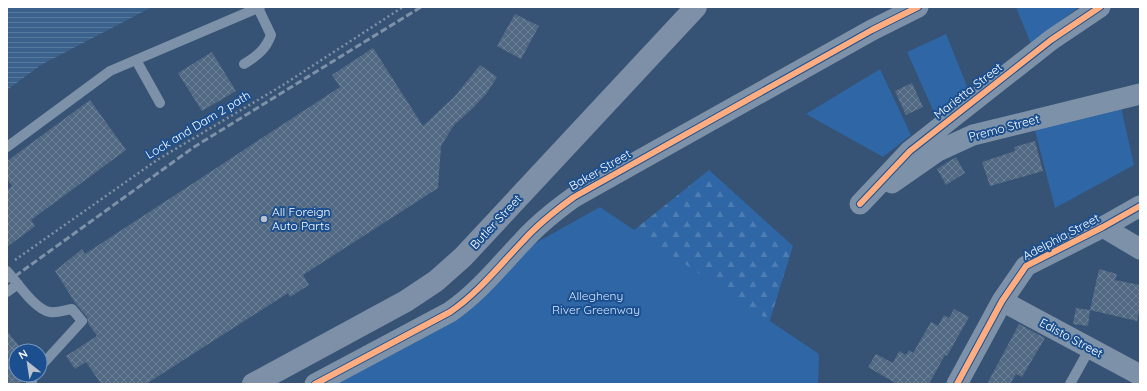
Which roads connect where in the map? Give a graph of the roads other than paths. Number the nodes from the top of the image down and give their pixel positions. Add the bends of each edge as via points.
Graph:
1 (696, 7) edge
2 (918, 7) edge
3 (1100, 7) edge
4 (259, 8) edge
5 (136, 60) junction
6 (244, 64) dead end
7 (1140, 94) edge
8 (160, 103) dead end
9 (7, 148) edge
10 (860, 204) joint
11 (1140, 206) edge
12 (1103, 226) junction
13 (1140, 249) edge
14 (7, 271) edge
15 (18, 284) junction
16 (7, 292) edge
17 (1002, 301) junction
18 (1090, 348) junction
19 (48, 358) edge
20 (1140, 375) edge
21 (253, 384) edge
22 (315, 384) edge
23 (957, 384) edge
24 (1070, 384) edge

1 - 21 highway, Butler Street via 450,270 406,301
2 - 22 street, Baker Street via 872,30 574,197 539,224 460,305
3 - 10 street, Marietta Street via 1051,40 910,151
4 - 5 lane
4 - 6 lane via 271,34 268,43 257,56
5 - 8 lane
5 - 9 lane via 110,71
7 - 10 street, Premo Street via 973,135 938,151
11 - 12 street, Adelphia Street
12 - 13 street
12 - 17 street, Adelphia Street via 1026,266
14 - 15 lane
15 - 16 lane
15 - 19 lane via 39,307 49,312 72,309 82,321
17 - 18 street, Edisto Street
17 - 23 street, Adelphia Street
18 - 20 street, Edisto Street
18 - 24 lane

